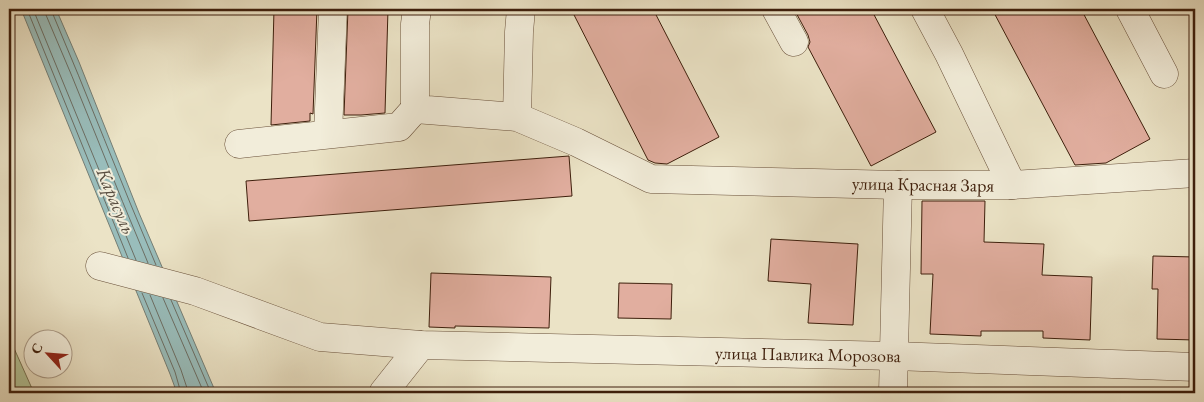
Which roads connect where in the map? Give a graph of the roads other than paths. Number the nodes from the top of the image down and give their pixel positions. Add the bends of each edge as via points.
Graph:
1 (333, 9) edge
2 (417, 9) edge
3 (521, 9) edge
4 (776, 9) edge
5 (925, 9) edge
6 (1130, 9) edge
7 (794, 42) dead end
8 (1164, 74) dead end
9 (415, 109) junction
10 (517, 116) junction
11 (328, 134) junction
12 (239, 144) dead end
13 (1195, 173) edge
14 (898, 185) junction
15 (1012, 185) junction
16 (100, 266) dead end
17 (421, 345) junction
18 (894, 356) junction
19 (1195, 367) edge
20 (383, 393) edge
21 (893, 393) edge

1 - 11 street
2 - 9 street via 414,24
3 - 10 street
4 - 7 street
5 - 15 street
6 - 8 street
9 - 10 street
9 - 11 street via 399,127
10 - 14 street, улица Красная Заря via 651,178
11 - 12 street
13 - 15 street, улица Красная Заря
14 - 15 street, улица Красная Заря
14 - 18 street
16 - 17 street, улица Павлика Морозова via 195,291 320,337
17 - 18 street, улица Павлика Морозова
17 - 20 street
18 - 19 street, улица Павлика Морозова
18 - 21 street

